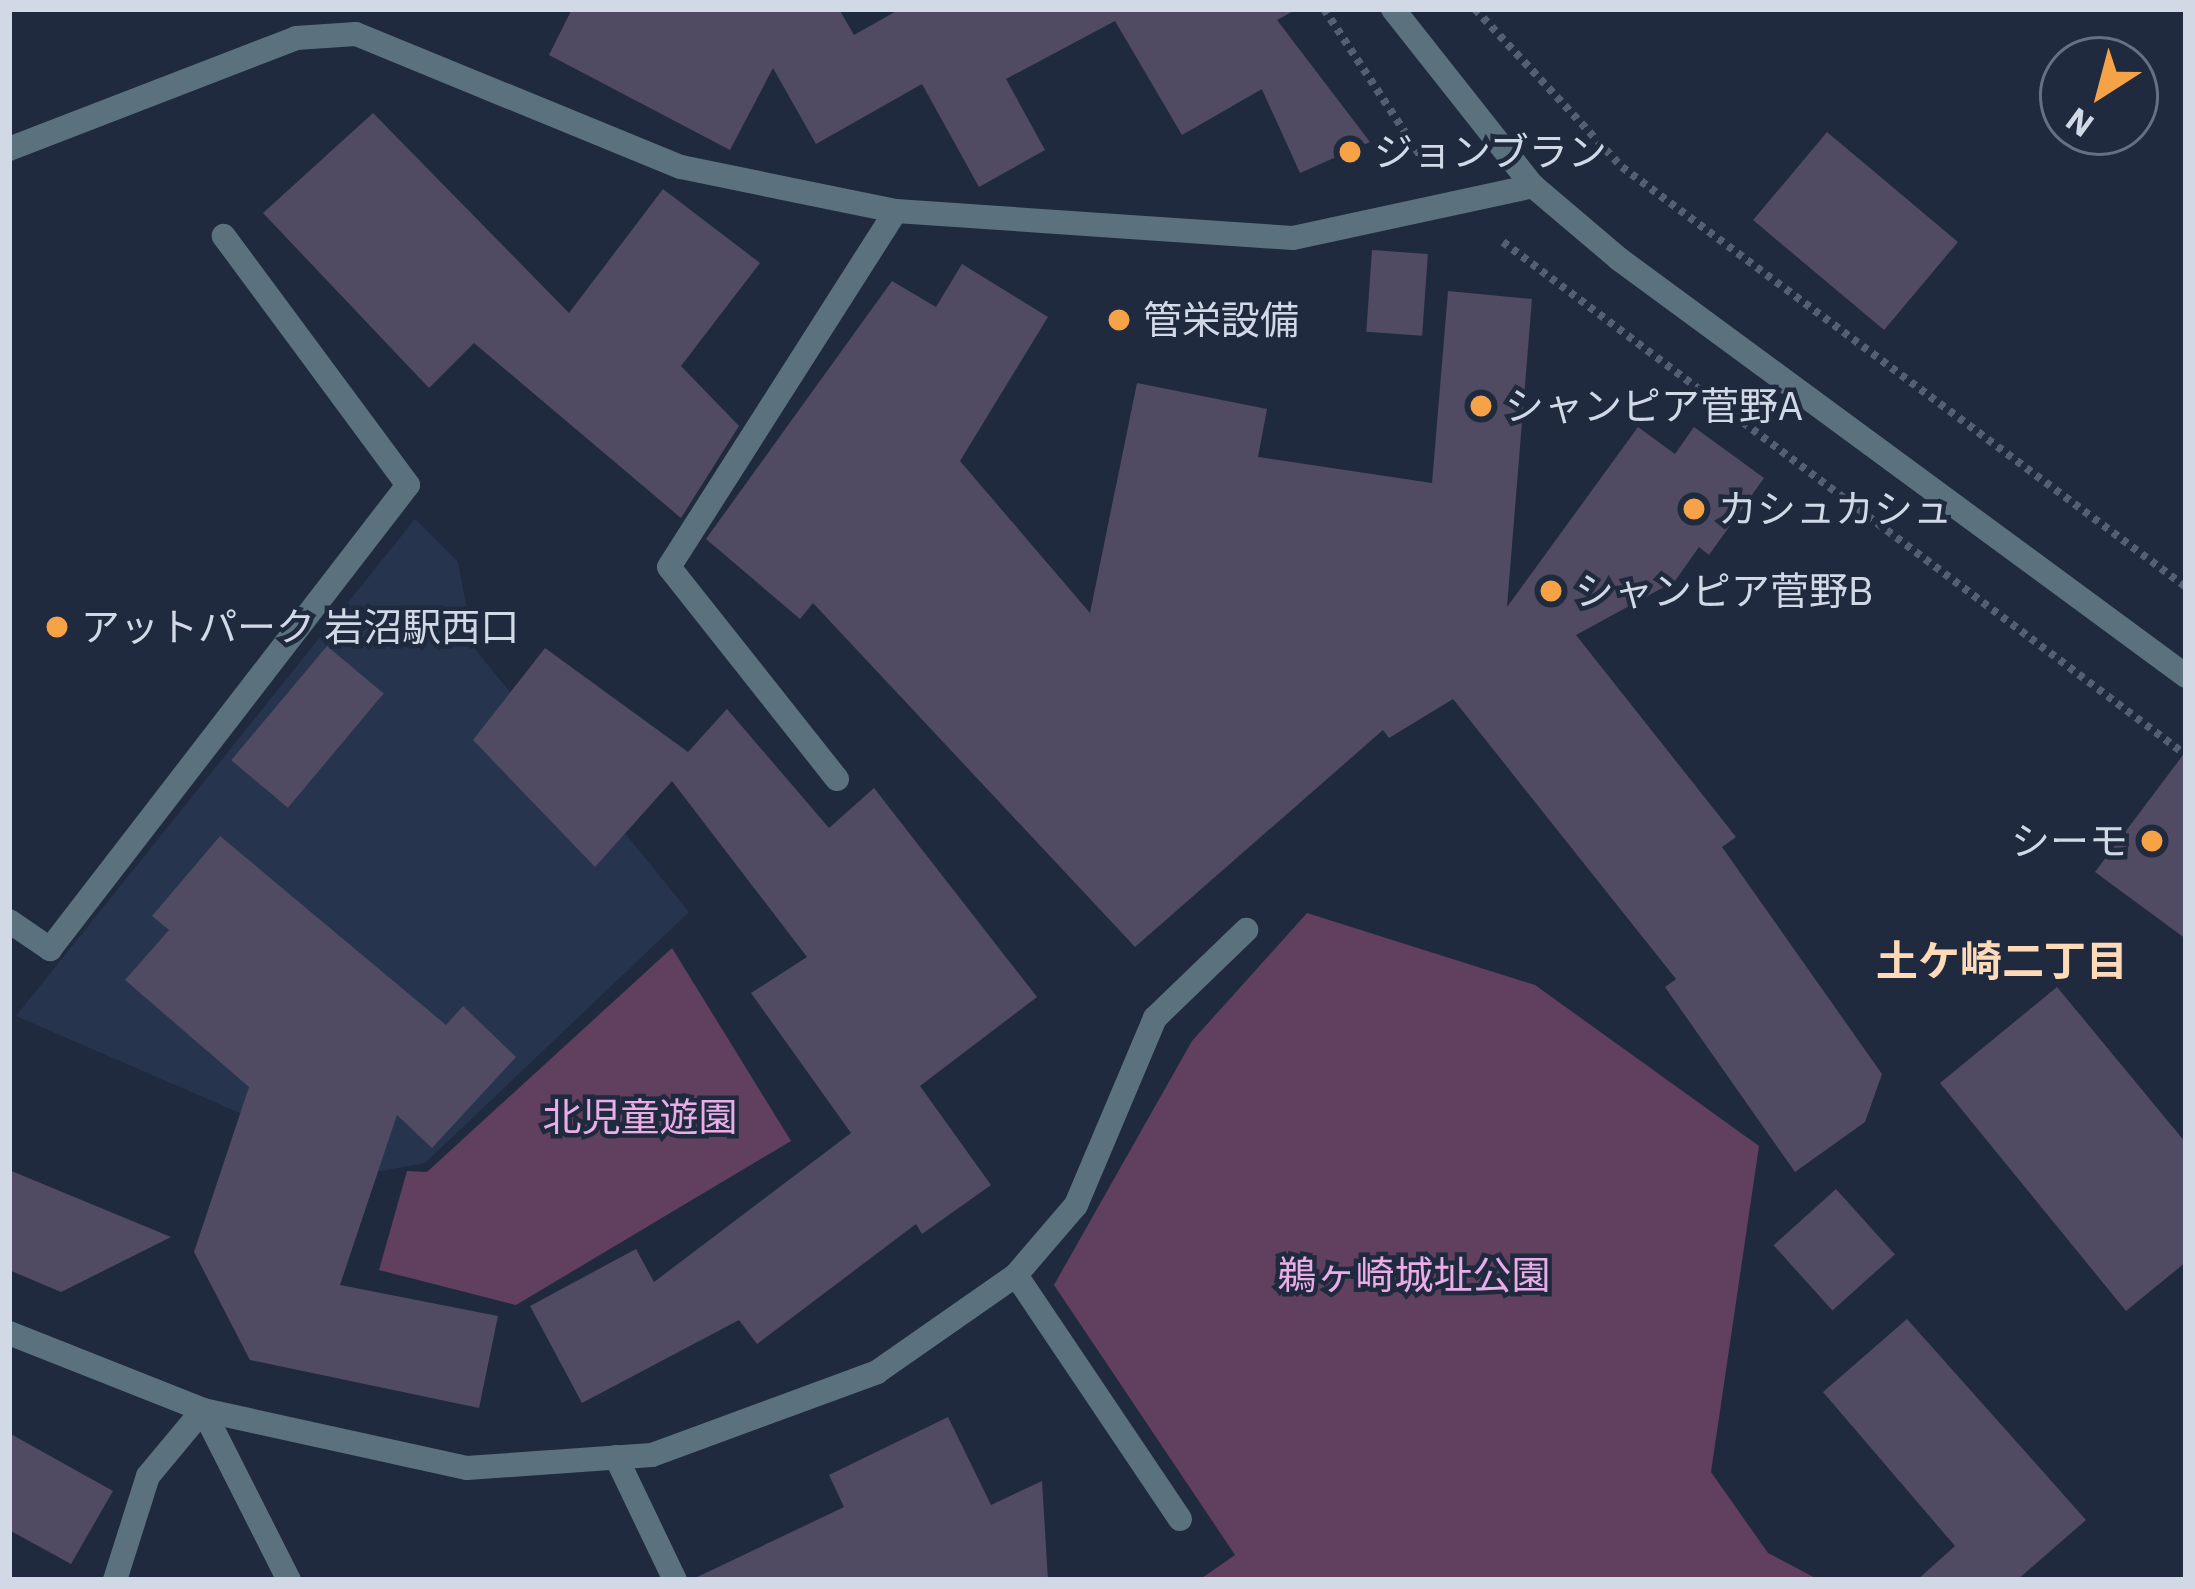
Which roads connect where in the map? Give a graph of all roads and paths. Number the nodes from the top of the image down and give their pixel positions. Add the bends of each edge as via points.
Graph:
1 (1394, 9) edge
2 (1474, 9) edge
3 (9, 149) edge
4 (1533, 186) junction
5 (896, 211) junction
6 (224, 236) dead end
7 (2186, 587) edge
8 (2186, 676) edge
9 (837, 779) dead end
10 (9, 921) edge
11 (1246, 930) dead end
12 (1016, 1275) junction
13 (9, 1333) edge
14 (203, 1411) junction
15 (616, 1456) junction
16 (1180, 1519) dead end
17 (115, 1580) edge
18 (289, 1580) edge
19 (676, 1580) edge

1 - 4 street
2 - 7 path via 1622,167
3 - 5 street via 296,38 356,34 681,167
4 - 5 street via 1293,238
4 - 8 street
5 - 9 street via 669,567
6 - 10 street via 408,484 50,949
11 - 12 street via 1155,1018 1076,1205
12 - 15 street via 878,1372 652,1455
12 - 16 street
13 - 14 street
14 - 15 street via 467,1468
14 - 17 street via 148,1476
14 - 18 street
15 - 19 street

